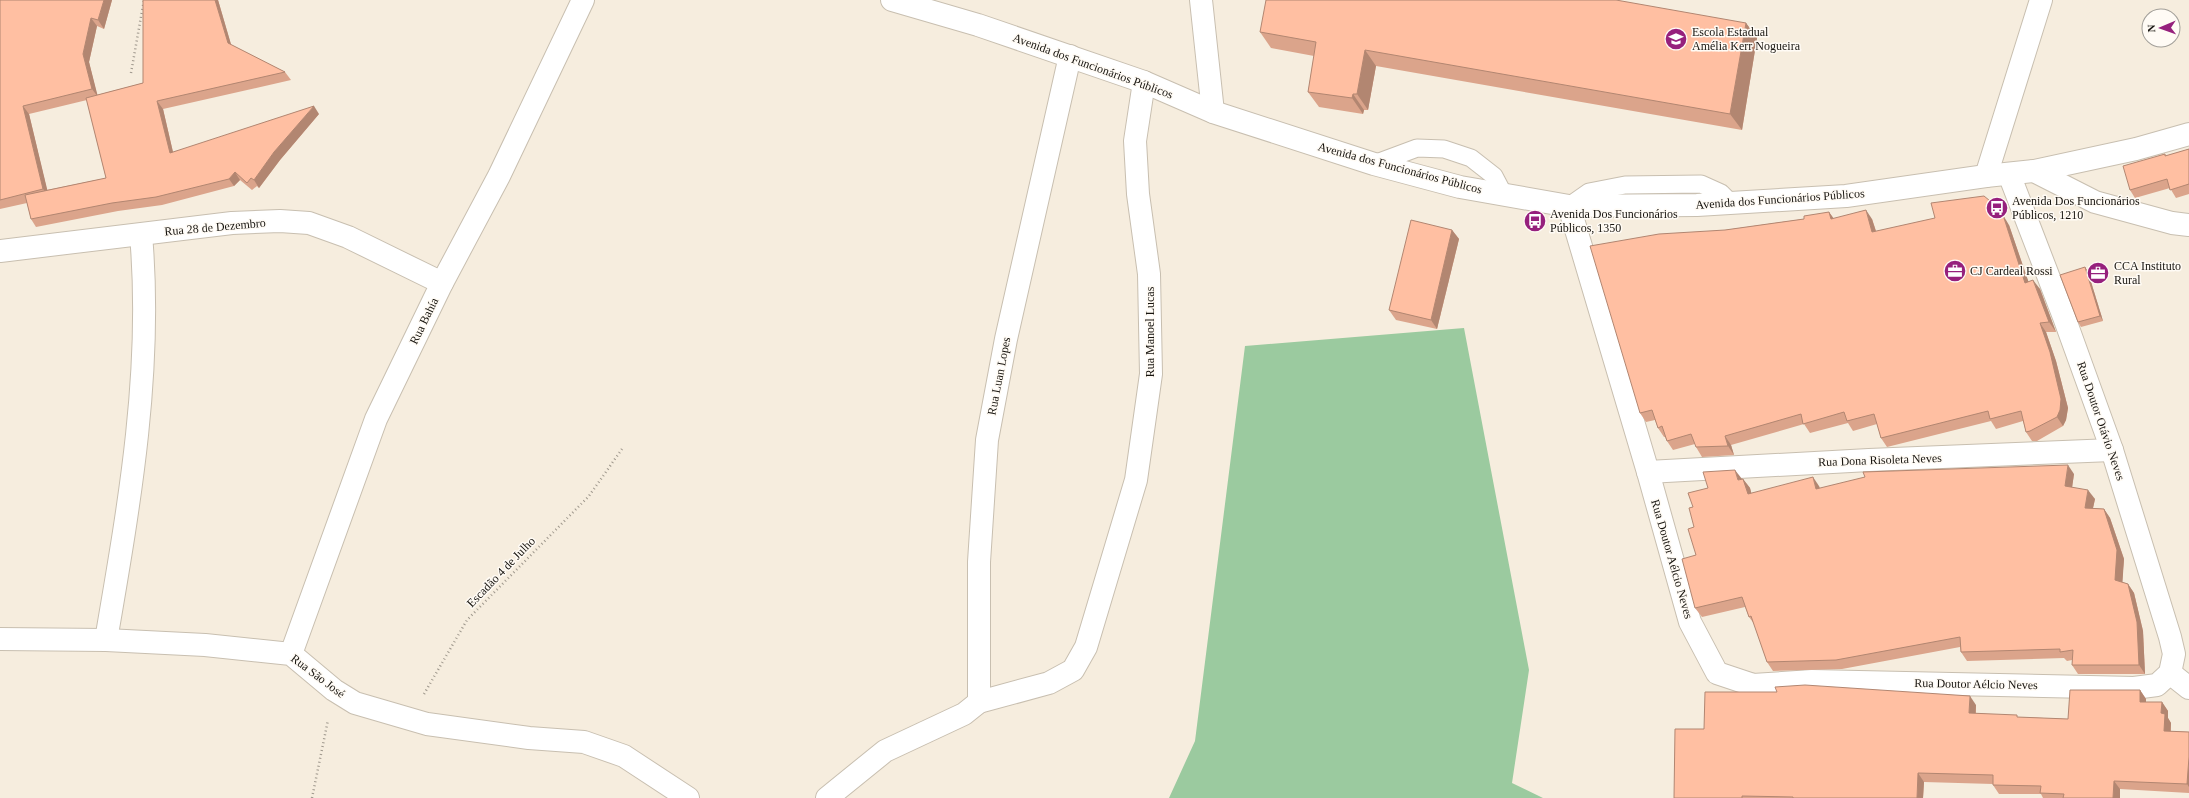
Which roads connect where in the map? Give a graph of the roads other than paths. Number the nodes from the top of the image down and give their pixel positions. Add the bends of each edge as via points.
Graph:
1 (583, 0) edge
2 (892, 0) edge
3 (1201, 0) edge
4 (2041, 0) edge
5 (1070, 56) junction
6 (1144, 82) junction
7 (1213, 112) junction
8 (2189, 134) edge
9 (1374, 164) junction
10 (2034, 171) junction
11 (2009, 174) junction
12 (1986, 176) junction
13 (1504, 195) junction
14 (1569, 206) junction
15 (2189, 225) edge
16 (141, 235) junction
17 (0, 251) edge
18 (442, 283) junction
19 (2112, 450) junction
20 (1648, 472) junction
21 (0, 639) edge
22 (106, 640) junction
23 (291, 654) junction
24 (2170, 673) junction
25 (2189, 688) edge
26 (979, 702) junction
27 (688, 798) edge
28 (827, 798) edge

1 - 18 street, Rua Bahía via 499,176
2 - 5 street, Avenida dos Funcionários Públicos
3 - 7 street
4 - 12 street
5 - 6 street, Avenida dos Funcionários Públicos
5 - 26 street, Rua Luan Lopes via 1006,339 987,440 979,562
6 - 7 street, Avenida dos Funcionários Públicos
6 - 26 street, Rua Manoel Lucas via 1135,141 1138,194 1149,274 1151,374 1136,480 1086,647 1073,670 1049,683
7 - 9 street, Avenida dos Funcionários Públicos
8 - 10 street, Avenida dos Funcionários Públicos via 2136,149
9 - 13 street, Avenida dos Funcionários Públicos via 1460,187
9 - 13 lane via 1417,148 1444,149 1471,158 1494,176
10 - 11 street, Avenida dos Funcionários Públicos
10 - 15 street via 2095,202 2172,223
11 - 12 street, Avenida dos Funcionários Públicos
11 - 19 street, Rua Doutor Otávio Neves
12 - 14 street, Avenida dos Funcionários Públicos via 1846,196 1697,206
13 - 14 street, Avenida dos Funcionários Públicos
14 - 20 street, Rua Doutor Aélcio Neves
16 - 17 street, Rua 28 de Dezembro
16 - 18 street, Rua 28 de Dezembro via 232,223 308,223 348,236
16 - 22 street via 145,280 141,391 130,503
18 - 23 street, Rua Bahía via 376,420
19 - 20 street, Rua Dona Risoleta Neves
19 - 24 street, Rua Doutor Otávio Neves via 2170,637 2174,654
20 - 24 street, Rua Doutor Aélcio Neves via 1690,622 1717,673 1753,685 1812,681 2134,688 2157,685
21 - 22 street, Rua São José
22 - 23 street, Rua São José via 205,644
23 - 27 street, Rua São José via 334,690 355,703 427,724 529,738 584,742 624,756
24 - 25 street
26 - 28 street via 964,714 885,751

